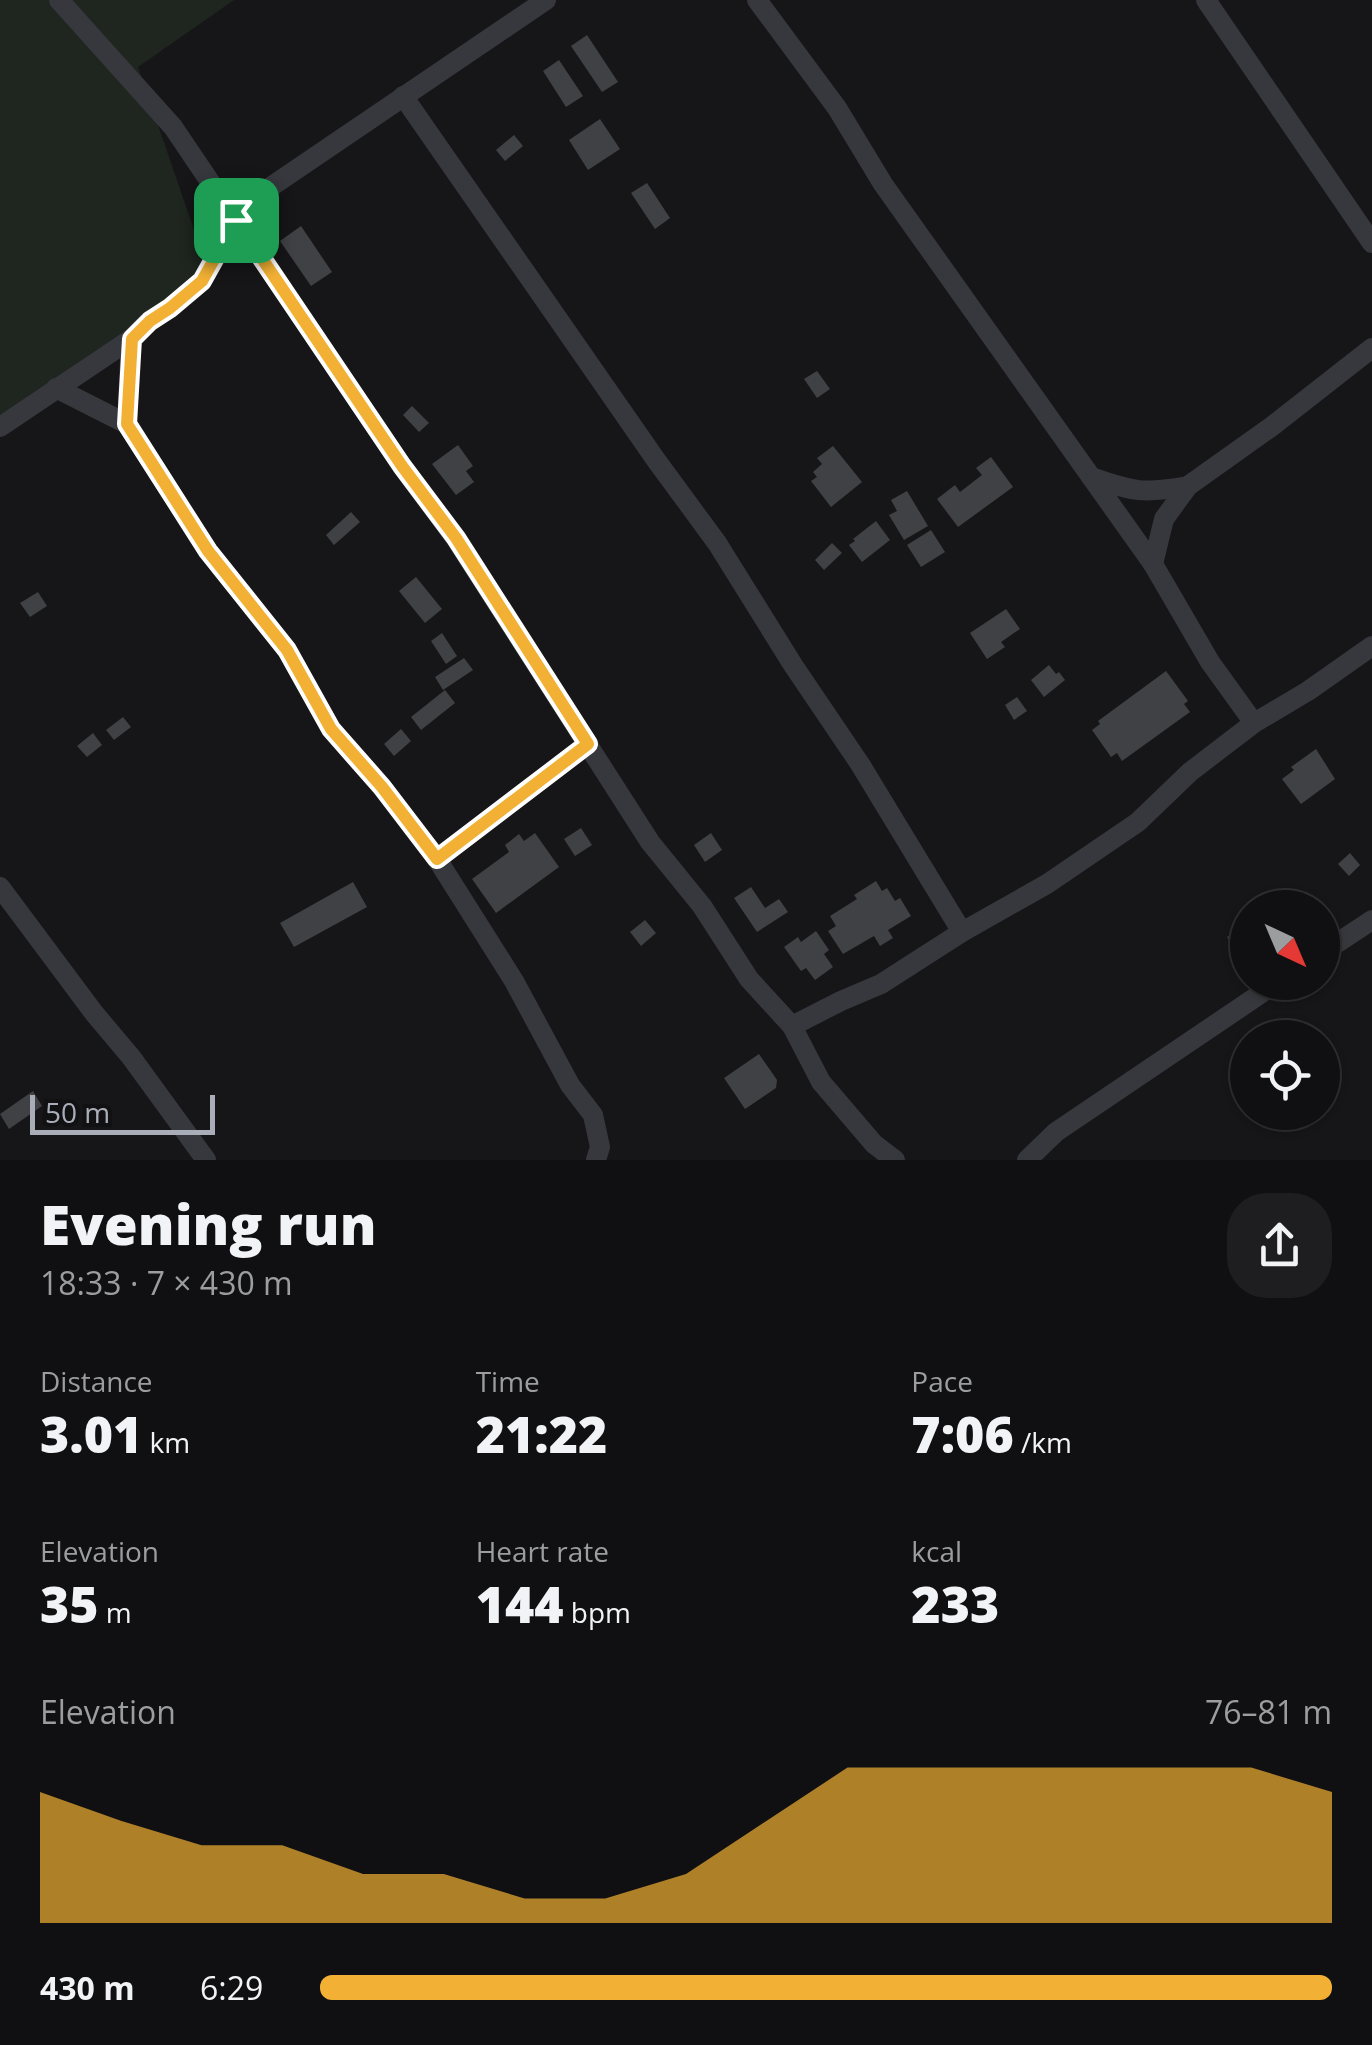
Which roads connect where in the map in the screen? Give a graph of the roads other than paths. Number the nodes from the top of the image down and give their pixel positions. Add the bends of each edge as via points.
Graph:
1 (58, 0) edge
2 (546, 0) edge
3 (757, 0) edge
4 (1206, 0) edge
5 (403, 96) junction
6 (236, 220) junction
7 (1372, 244) edge
8 (132, 339) junction
9 (1372, 348) edge
10 (56, 388) junction
11 (127, 424) junction
12 (0, 427) edge
13 (1091, 477) junction
14 (1188, 486) junction
15 (1153, 564) junction
16 (1372, 646) edge
17 (1254, 723) junction
18 (588, 744) junction
19 (437, 859) junction
20 (0, 887) edge
21 (1372, 920) edge
22 (962, 932) junction
23 (1340, 941) edge
24 (1251, 1000) edge
25 (792, 1026) junction
26 (206, 1160) edge
27 (596, 1160) edge
28 (896, 1160) edge
29 (1027, 1160) edge

1 - 6 street via 172,127
2 - 5 street
3 - 13 street
4 - 7 street
5 - 6 street via 268,188
5 - 22 street via 716,542
6 - 8 street via 202,281
6 - 18 street via 456,538
8 - 10 street
8 - 11 street
9 - 14 street
10 - 11 street
10 - 12 street
11 - 19 street via 208,551 287,650 331,729
13 - 14 street via 1128,490
13 - 15 street
14 - 15 street via 1164,519
15 - 17 street
16 - 17 street
17 - 22 street via 1138,822
18 - 19 street
18 - 25 street via 650,842
19 - 27 street via 593,1115
20 - 26 street
21 - 23 street
22 - 25 street via 880,984
24 - 29 street via 1056,1132
25 - 28 street via 821,1082

